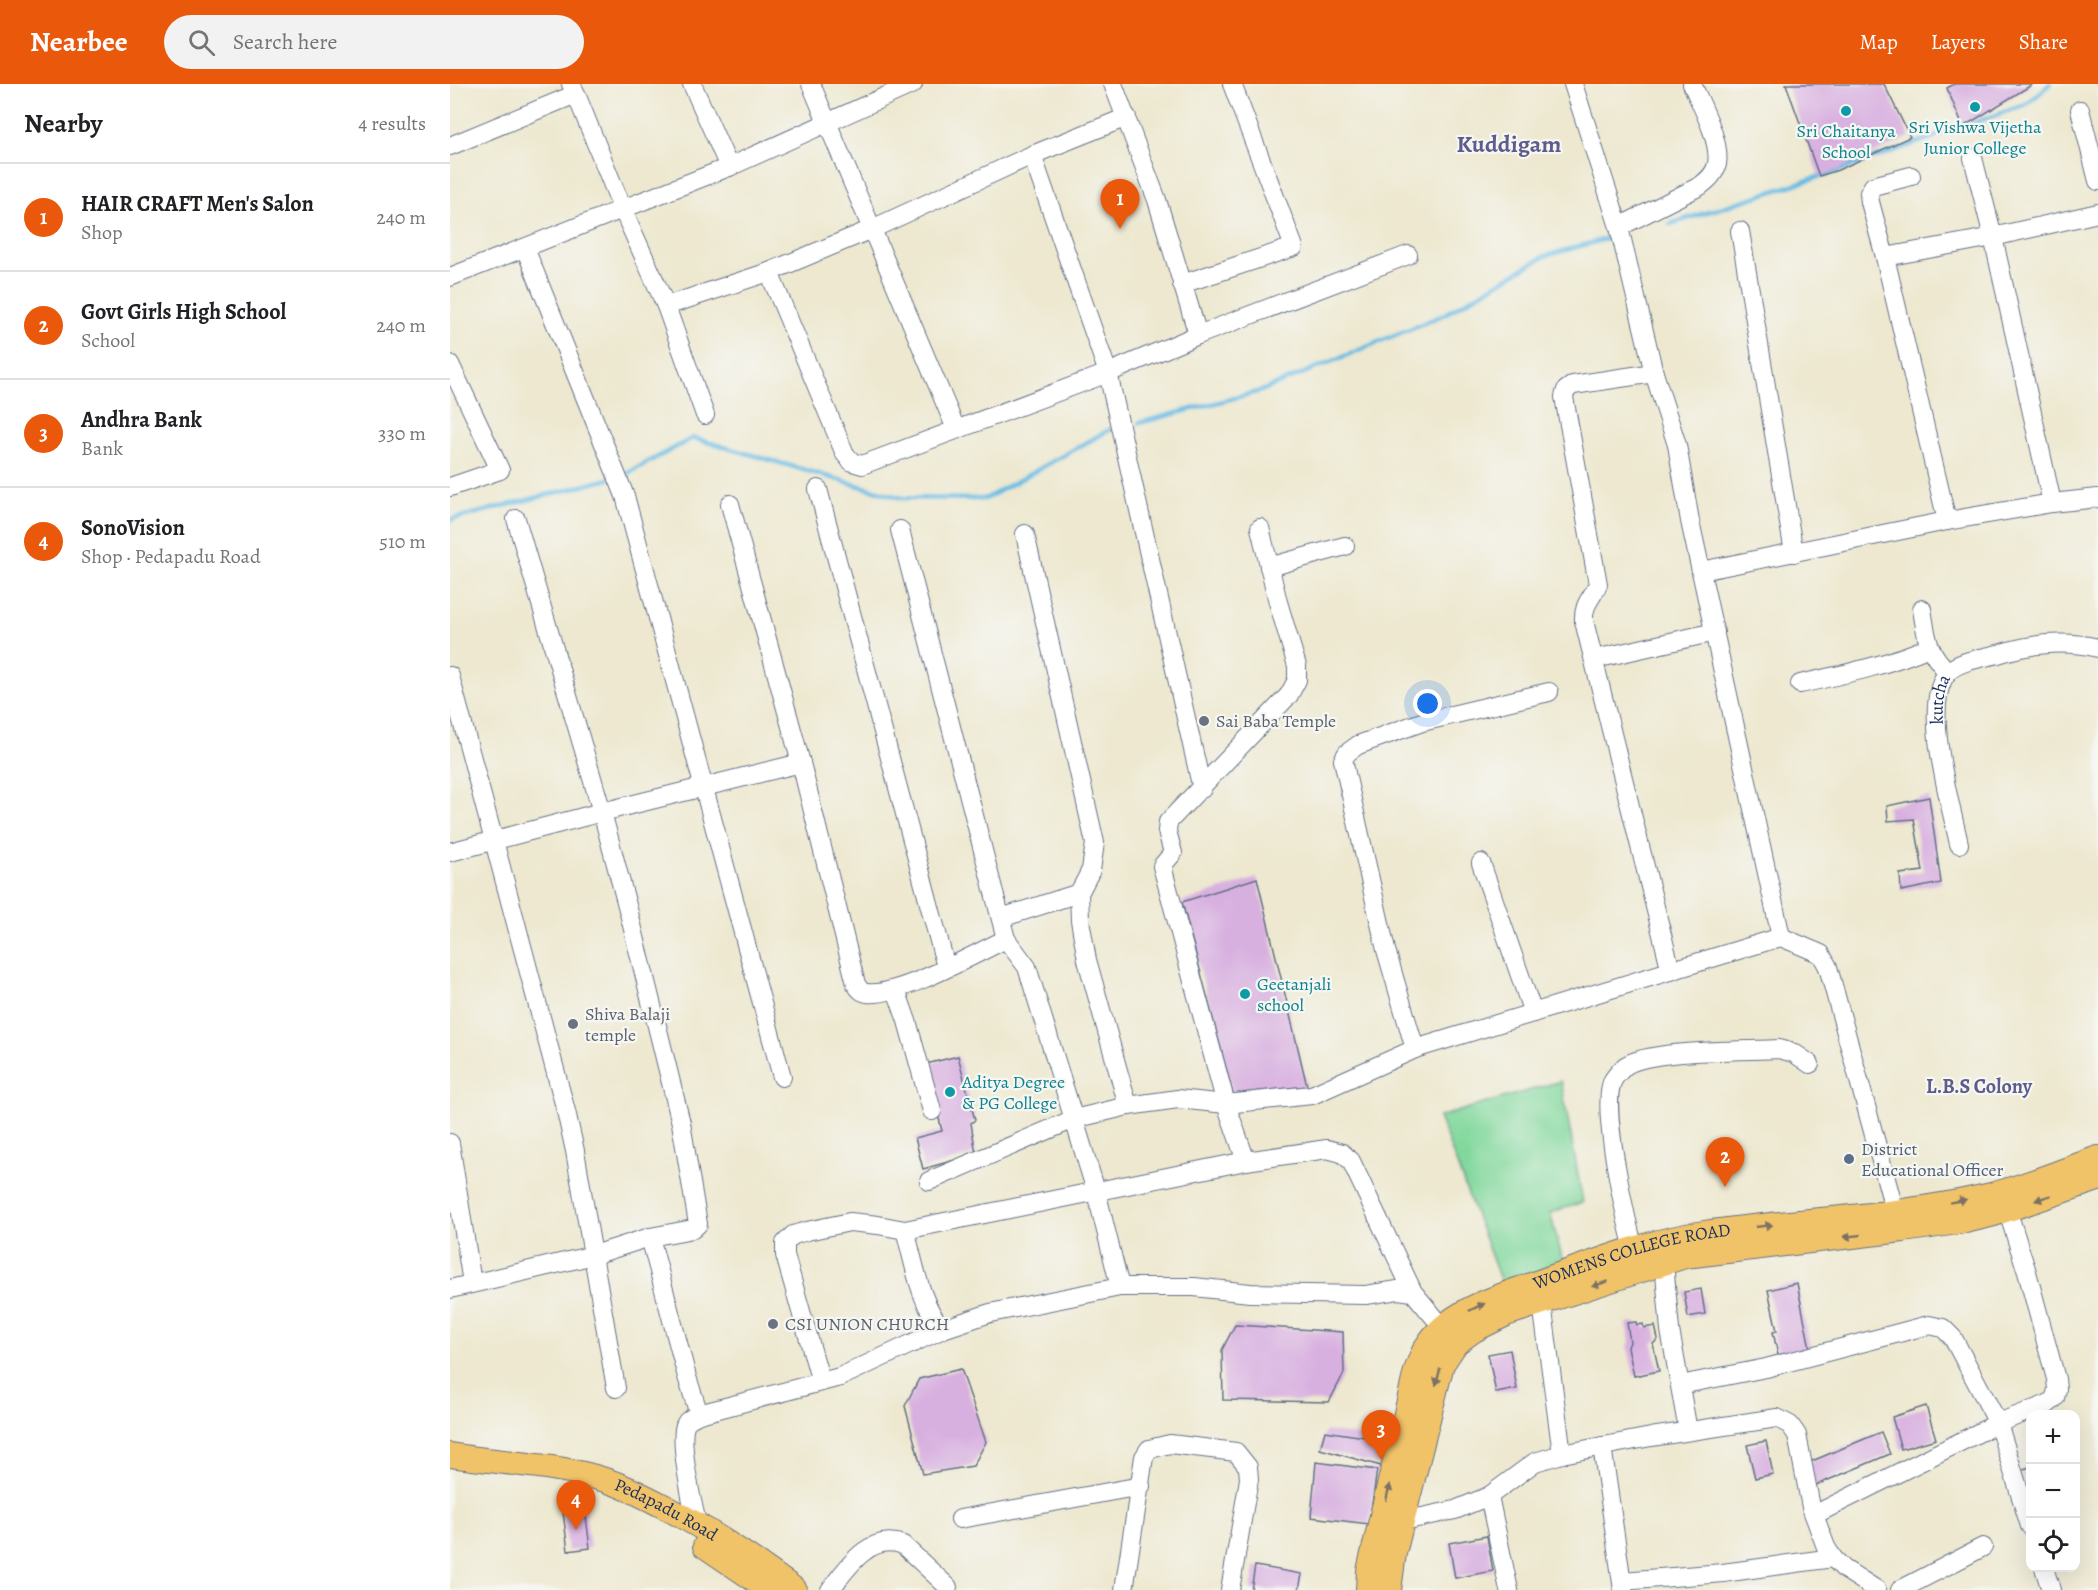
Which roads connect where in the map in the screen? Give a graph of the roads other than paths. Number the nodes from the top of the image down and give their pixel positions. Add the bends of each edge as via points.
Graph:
1 (692, 84) edge
2 (812, 84) edge
3 (913, 84) edge
4 (1113, 84) edge
5 (1232, 84) edge
6 (1573, 84) edge
7 (1692, 84) edge
8 (574, 89) edge
9 (2080, 110) dead end
10 (1127, 117) junction
11 (828, 123) junction
12 (450, 146) edge
13 (1032, 155) junction
14 (1973, 158) dead end
15 (729, 167) junction
16 (1911, 176) dead end
17 (2098, 181) edge
18 (623, 210) junction
19 (2098, 213) edge
20 (1619, 227) junction
21 (872, 229) junction
22 (1740, 231) dead end
23 (1993, 237) junction
24 (525, 248) junction
25 (1408, 255) dead end
26 (1885, 257) junction
27 (769, 272) junction
28 (450, 277) edge
29 (1182, 284) junction
30 (666, 306) junction
31 (1198, 335) junction
32 (450, 364) edge
33 (1107, 373) junction
34 (1654, 373) junction
35 (705, 415) dead end
36 (957, 429) junction
37 (450, 487) edge
38 (818, 489) dead end
39 (2098, 498) edge
40 (2052, 503) junction
41 (730, 504) dead end
42 (516, 519) dead end
43 (1947, 521) junction
44 (1260, 528) dead end
45 (900, 530) dead end
46 (1025, 534) dead end
47 (1345, 546) dead end
48 (1794, 553) junction
49 (1271, 567) junction
50 (1701, 571) junction
51 (1922, 609) dead end
52 (1715, 632) junction
53 (1929, 647) junction
54 (2098, 648) edge
55 (1595, 659) junction
56 (1948, 672) junction
57 (450, 676) edge
58 (1800, 684) dead end
59 (1549, 692) dead end
60 (801, 763) junction
61 (705, 786) junction
62 (1202, 789) junction
63 (602, 812) junction
64 (495, 840) junction
65 (1959, 844) dead end
66 (450, 852) edge
67 (1481, 863) dead end
68 (1079, 895) junction
69 (1001, 918) junction
70 (1781, 937) junction
71 (1013, 948) junction
72 (946, 967) junction
73 (1671, 972) junction
74 (897, 995) junction
75 (1533, 1013) junction
76 (1415, 1049) junction
77 (1810, 1064) dead end
78 (782, 1077) dead end
79 (1226, 1104) junction
80 (1128, 1106) junction
81 (932, 1111) dead end
82 (1074, 1119) junction
83 (451, 1150) edge
84 (2098, 1158) edge
85 (1246, 1161) junction
86 (2098, 1179) edge
87 (929, 1181) dead end
88 (1096, 1191) junction
89 (2007, 1209) junction
90 (1896, 1212) junction
91 (905, 1230) junction
92 (650, 1237) junction
93 (594, 1255) junction
94 (1637, 1260) junction
95 (1664, 1263) junction
96 (472, 1283) junction
97 (1120, 1287) junction
98 (450, 1289) edge
99 (1413, 1292) junction
100 (1542, 1303) junction
101 (943, 1329) junction
102 (1450, 1335) junction
103 (821, 1382) junction
104 (1680, 1385) junction
105 (616, 1388) dead end
106 (699, 1414) junction
107 (1998, 1423) junction
108 (1688, 1431) junction
109 (1602, 1446) junction
110 (1562, 1454) junction
111 (450, 1455) edge
112 (450, 1470) edge
113 (1141, 1486) junction
114 (1489, 1496) junction
115 (1814, 1515) junction
116 (2028, 1518) edge
117 (960, 1519) dead end
118 (1392, 1521) junction
119 (697, 1523) junction
120 (1983, 1547) dead end
121 (1833, 1558) junction
122 (2045, 1572) edge
123 (1623, 1586) edge
124 (948, 1587) dead end
125 (770, 1590) edge
126 (795, 1590) edge
127 (830, 1590) edge
128 (1124, 1590) edge
129 (1230, 1590) edge
130 (1368, 1590) edge
131 (1389, 1590) edge
132 (1509, 1590) edge
133 (1877, 1590) edge
134 (1900, 1590) edge
135 (2051, 1590) edge

1 - 15 street
2 - 11 street
3 - 11 street
4 - 10 street
5 - 29 street via 1294,247
6 - 20 street
7 - 20 street via 1716,146 1717,164 1711,177
8 - 12 street
8 - 18 street
9 - 17 street
10 - 13 street
10 - 29 street
11 - 15 street
11 - 21 street
13 - 21 street
13 - 33 street
14 - 23 street
15 - 18 street
16 - 26 street via 1874,186 1869,193
18 - 24 street
18 - 30 street
19 - 23 street
20 - 34 street
21 - 27 street
21 - 36 street
22 - 48 street
23 - 26 street
23 - 40 street
24 - 28 street
24 - 61 street via 625,496
25 - 31 street
26 - 43 street
27 - 30 street
27 - 36 street via 845,454 852,462 874,462
29 - 31 street
30 - 35 street
31 - 33 street
32 - 37 street via 500,470
33 - 36 street
33 - 62 street
34 - 50 street via 1677,445
34 - 55 street via 1573,385 1564,397 1598,584 1583,609
38 - 72 street
39 - 40 street
40 - 43 street
41 - 60 street
42 - 63 street
43 - 48 street
44 - 49 street
45 - 69 street
46 - 68 street via 1095,843 1091,870
47 - 49 street
48 - 50 street
49 - 62 street via 1297,666 1297,680 1289,695
50 - 52 street
51 - 53 street
52 - 55 street
52 - 70 street
53 - 56 street
53 - 58 street via 1898,661
54 - 56 street, kutcha via 2037,645 1963,663
55 - 73 street
56 - 65 street, kutcha via 1938,699 1936,729
57 - 64 street
59 - 76 street via 1422,722 1358,745 1343,760 1386,950
60 - 61 street
60 - 74 street via 856,984 867,993
61 - 63 street
61 - 78 street
62 - 79 street via 1168,822 1173,853 1162,866
63 - 64 street
63 - 92 street via 681,1123 698,1224 693,1229
64 - 66 street
64 - 93 street via 566,1111
67 - 75 street
68 - 69 street
68 - 80 street via 1087,960
69 - 71 street
70 - 73 street
70 - 90 street via 1821,954 1828,967
71 - 72 street
71 - 82 street via 1027,967
72 - 74 street
73 - 75 street
74 - 81 street
75 - 76 street
76 - 79 street via 1312,1095
77 - 94 street via 1779,1049 1652,1056 1626,1066 1613,1080 1609,1100 1612,1135
79 - 80 street via 1178,1099
79 - 85 street
80 - 82 street
82 - 87 street
82 - 88 street
83 - 96 street
90 -> 84 main road, WOMENS COLLEGE ROAD via 1986,1196
85 - 88 street
85 - 99 street via 1327,1149 1342,1153 1363,1184
86 -> 89 main road, WOMENS COLLEGE ROAD
88 - 91 street
88 - 97 street
89 -> 95 main road, WOMENS COLLEGE ROAD via 1933,1227 1710,1252
89 - 107 street via 2057,1389 2048,1404
94 -> 90 main road, WOMENS COLLEGE ROAD via 1670,1239
91 - 101 street via 927,1306
91 - 103 street via 850,1222 793,1235 785,1243 784,1255
92 - 93 street
92 - 106 street
93 - 96 street
93 - 105 street
94 - 95 main road, WOMENS COLLEGE ROAD
94 -> 100 main road, WOMENS COLLEGE ROAD
102 -> 94 main road, WOMENS COLLEGE ROAD via 1456,1317 1480,1305 1566,1272
95 - 104 street
96 - 98 street
97 - 99 street via 1366,1295
97 - 101 street via 990,1313
99 - 102 street
100 - 102 main road, WOMENS COLLEGE ROAD via 1506,1314 1474,1330
100 - 110 street
101 - 103 street
102 - 118 main road, WOMENS COLLEGE ROAD
103 - 106 street
104 - 107 street via 1767,1368 1929,1325 1943,1328 1953,1338
104 - 108 street
106 - 119 street via 688,1419 685,1426 689,1487
107 - 115 street
107 - 116 street
108 - 109 street
108 - 115 street via 1777,1418 1790,1425 1797,1435
109 - 110 street
109 - 123 street
110 - 114 street via 1535,1462
111 - 119 main road, Pedapadu Road via 595,1477 630,1489
112 - 125 main road via 575,1485 618,1501 697,1541
113 - 117 street
113 - 128 street
113 - 129 street via 1144,1457 1158,1445 1236,1452 1244,1459 1249,1479
114 - 118 street via 1455,1510
114 - 132 street
115 - 121 street
118 - 130 main road, WOMENS COLLEGE ROAD via 1369,1571
118 - 131 main road, WOMENS COLLEGE ROAD via 1394,1553
119 - 126 main road, Pedapadu Road
120 - 134 street
121 - 123 street
121 - 133 street
122 - 135 street
124 - 127 street via 894,1541 866,1549

